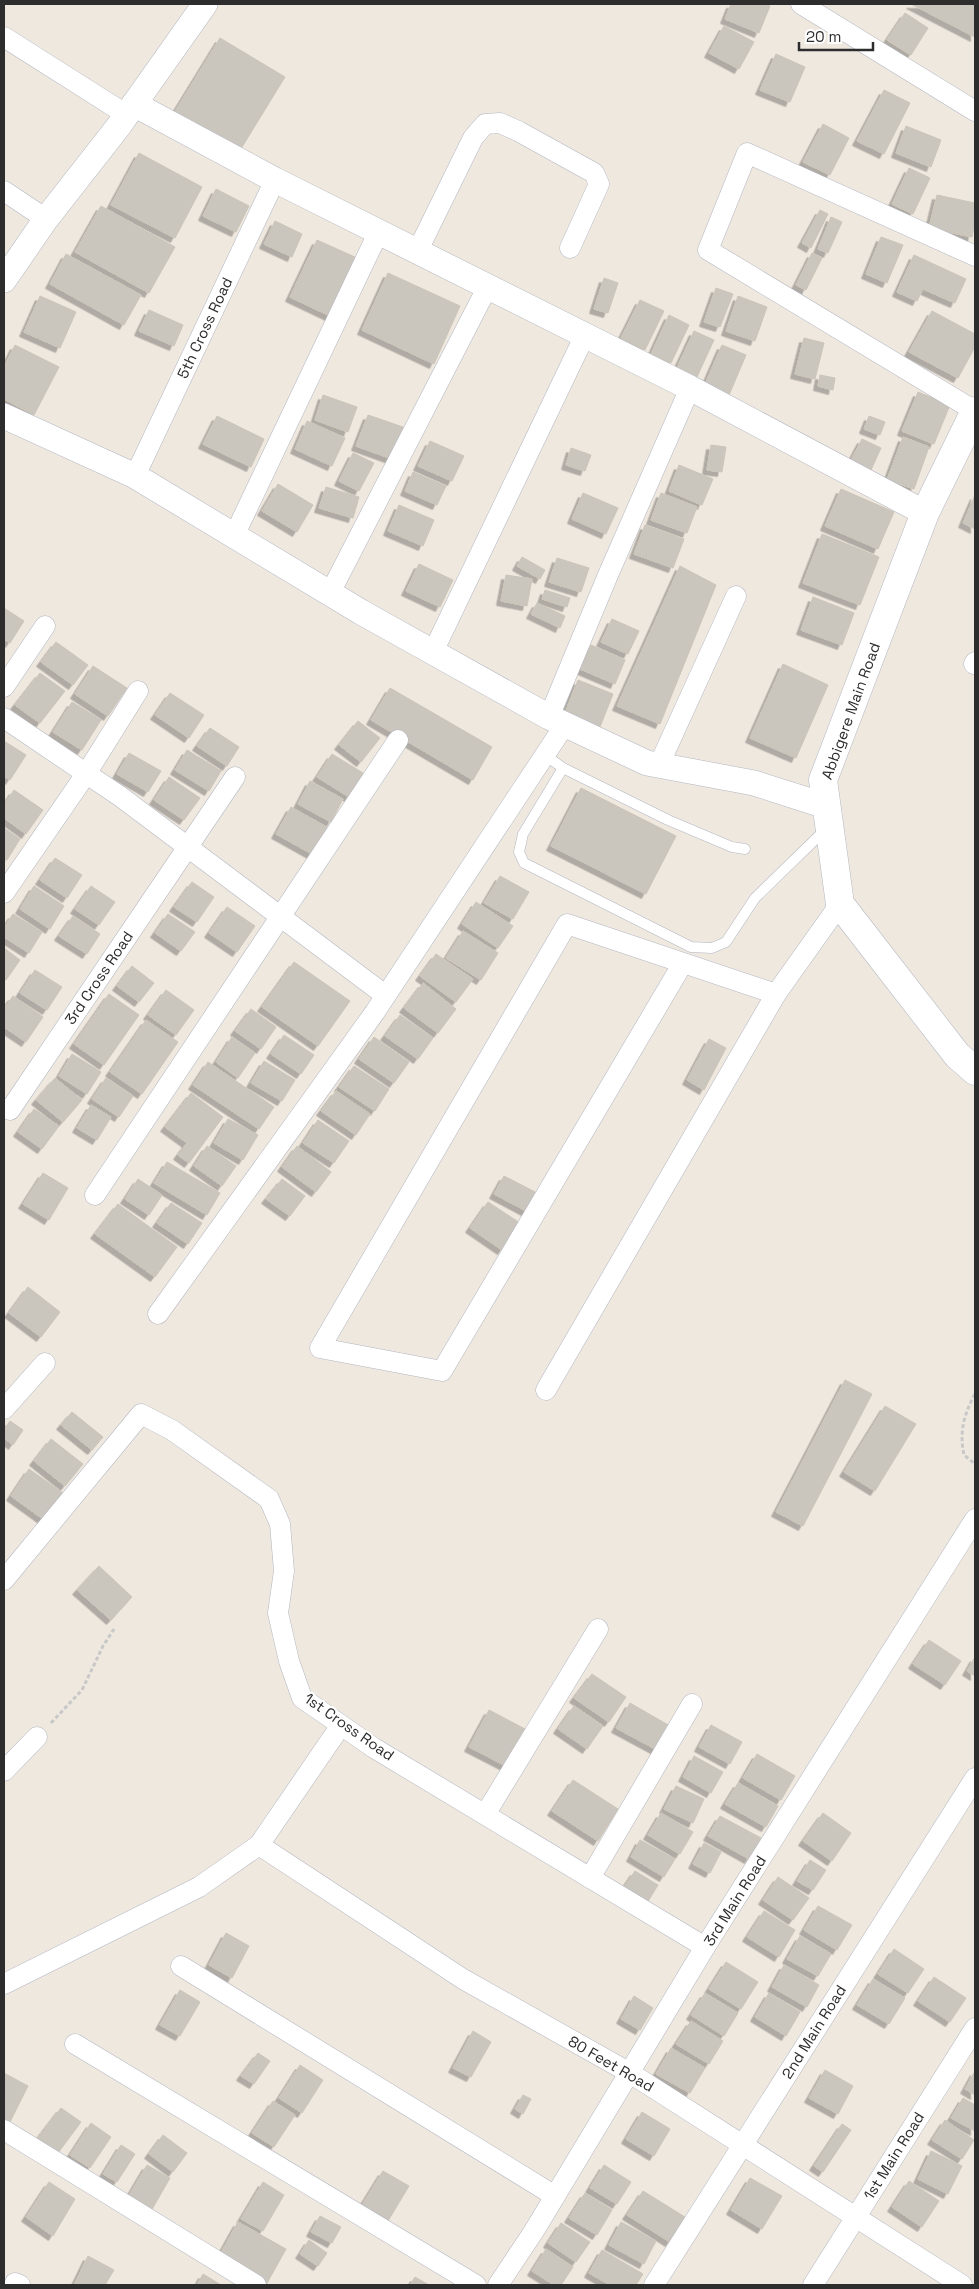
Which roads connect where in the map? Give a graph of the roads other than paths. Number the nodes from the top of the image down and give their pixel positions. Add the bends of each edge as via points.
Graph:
1 (801, 4) edge
2 (200, 5) edge
3 (4, 37) edge
4 (130, 110) junction
5 (975, 111) edge
6 (275, 180) junction
7 (4, 191) edge
8 (46, 219) junction
9 (379, 231) junction
10 (570, 248) dead end
11 (418, 250) junction
12 (975, 256) edge
13 (4, 280) edge
14 (488, 286) junction
15 (585, 335) junction
16 (690, 388) junction
17 (975, 411) edge
18 (4, 416) edge
19 (135, 476) junction
20 (925, 513) junction
21 (234, 536) junction
22 (330, 593) junction
23 (736, 596) dead end
24 (45, 626) dead end
25 (433, 652) junction
26 (4, 687) edge
27 (138, 691) dead end
28 (4, 718) edge
29 (557, 720) junction
30 (398, 740) dead end
31 (545, 755) junction
32 (659, 766) junction
33 (563, 768) junction
34 (86, 774) junction
35 (235, 777) dead end
36 (828, 816) junction
37 (188, 847) junction
38 (745, 850) dead end
39 (4, 893) edge
40 (840, 904) junction
41 (282, 918) junction
42 (683, 963) junction
43 (776, 994) junction
44 (385, 995) junction
45 (975, 1071) edge
46 (10, 1110) dead end
47 (95, 1196) dead end
48 (158, 1314) dead end
49 (45, 1363) dead end
50 (546, 1390) dead end
51 (4, 1409) edge
52 (975, 1519) edge
53 (4, 1579) edge
54 (598, 1629) dead end
55 (692, 1704) dead end
56 (335, 1734) dead end
57 (37, 1738) road end
58 (4, 1771) edge
59 (975, 1778) edge
60 (486, 1813) junction
61 (259, 1845) junction
62 (590, 1878) junction
63 (705, 1947) junction
64 (181, 1966) dead end
65 (4, 1984) edge
66 (975, 2028) edge
67 (75, 2044) dead end
68 (630, 2073) junction
69 (4, 2130) edge
70 (743, 2144) junction
71 (555, 2196) junction
72 (856, 2217) junction
73 (957, 2284) edge
74 (256, 2285) edge
75 (476, 2285) edge
76 (498, 2285) edge
77 (654, 2285) edge
78 (813, 2285) edge

1 - 5 street
2 - 4 street
3 - 4 street
4 - 6 street
4 - 8 street
6 - 9 street
6 - 19 street, 5th Cross Road
7 - 8 street
8 - 13 street
9 - 11 street
9 - 21 street
10 - 11 street via 600,184 594,173 500,123 485,124 473,138
11 - 14 street
12 - 17 street via 747,153 708,250
14 - 15 street
14 - 22 street
15 - 16 street
15 - 25 street
16 - 20 street
16 - 29 street via 608,575
17 - 20 main road, Abbigere Main Road
18 - 19 street
19 - 21 street
20 - 36 main road, Abbigere Main Road via 823,780
21 - 22 street
22 - 25 street
23 - 32 street
24 - 26 street
25 - 29 street
27 - 34 street
28 - 34 street
29 - 31 street
29 - 32 street
30 - 41 street
31 - 33 lane
31 - 44 street
32 - 36 street via 754,783
33 - 36 lane via 523,834 519,852 524,863 692,947 712,948 726,942 754,898
33 - 38 lane via 668,820
34 - 37 street
34 - 39 street
35 - 37 street, 3rd Cross Road
36 - 40 main road, Abbigere Main Road
37 - 41 street
37 - 46 street, 3rd Cross Road
40 - 43 street
40 - 45 main road, Abbigere Main Road via 957,1055
41 - 44 street
41 - 47 street
42 - 42 street via 567,924 320,1348 442,1371
42 - 43 street
43 - 50 street
44 - 48 street
49 - 51 street
52 - 63 street, 3rd Main Road
53 - 60 street, 1st Cross Road via 140,1414 172,1430 269,1499 280,1524 284,1571 278,1613 302,1698 374,1748
54 - 60 street
55 - 62 street
56 - 61 street
57 - 58 street
59 - 70 street, 2nd Main Road
60 - 62 street, 1st Cross Road
61 - 65 street via 200,1887
61 - 68 street, 80 Feet Road via 463,1979
62 - 63 street, 1st Cross Road
63 - 68 street, 3rd Main Road
64 - 71 street
66 - 72 street, 1st Main Road
67 - 75 street
68 - 70 street, 80 Feet Road
68 - 71 street, 3rd Main Road
69 - 74 street
70 - 72 street, 80 Feet Road
70 - 77 street, 2nd Main Road
71 - 76 street, 3rd Main Road
72 - 73 street, 80 Feet Road
72 - 78 street, 1st Main Road

